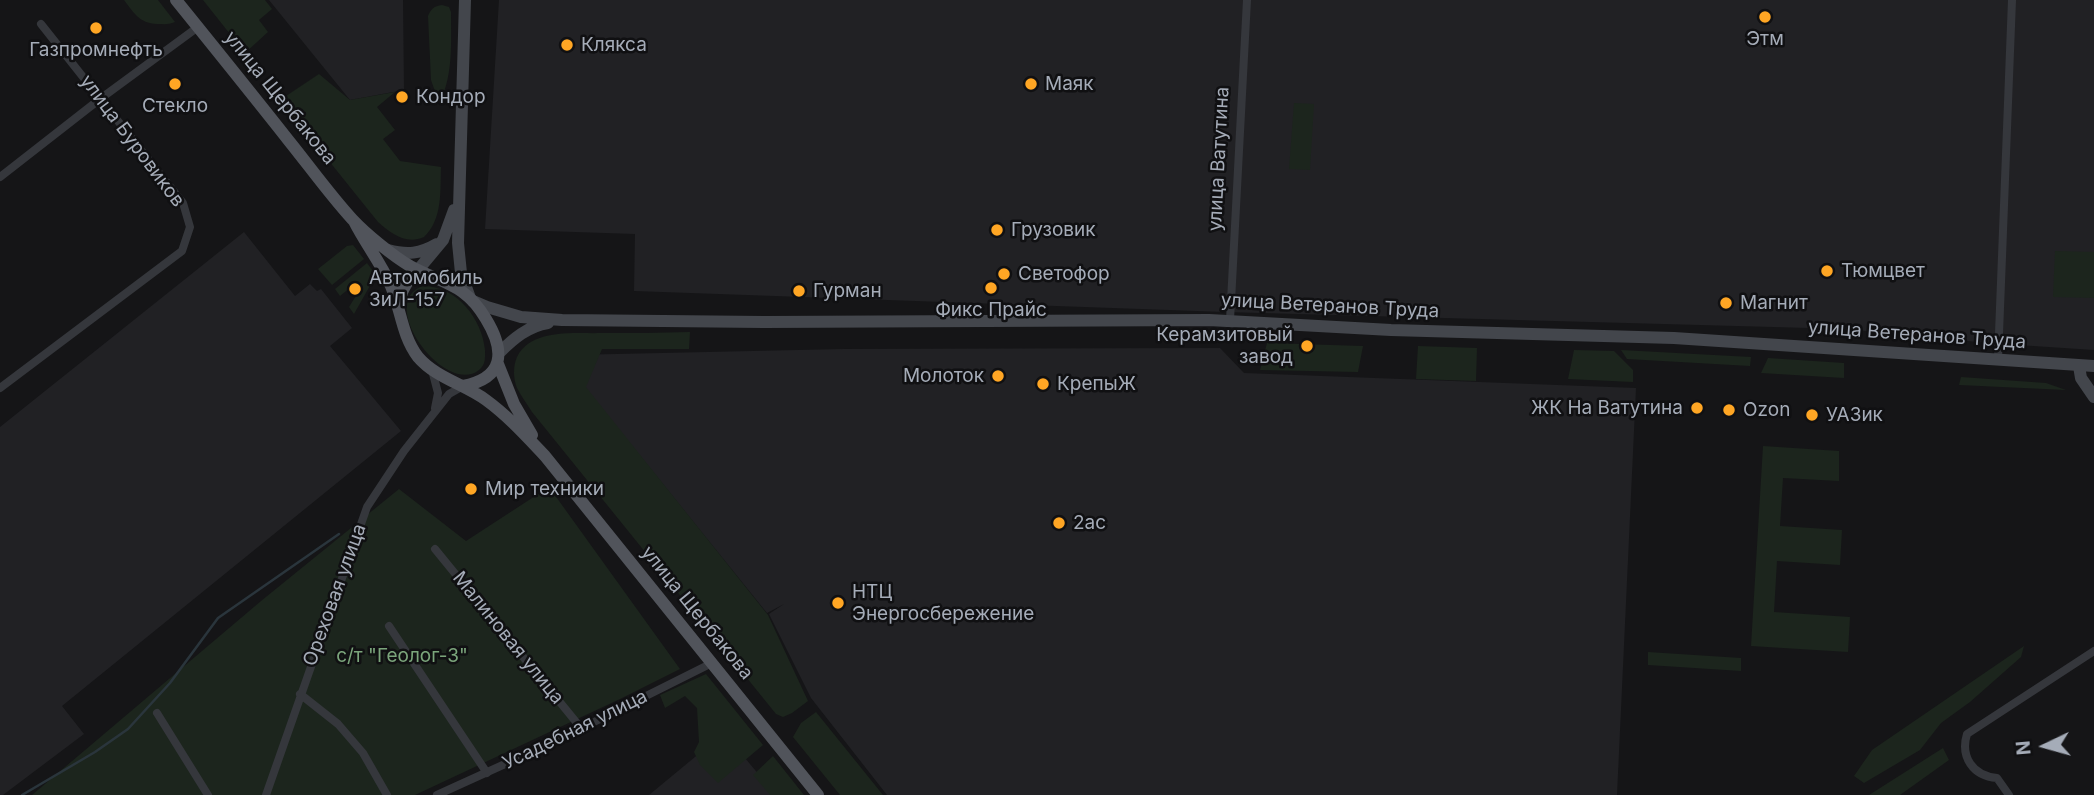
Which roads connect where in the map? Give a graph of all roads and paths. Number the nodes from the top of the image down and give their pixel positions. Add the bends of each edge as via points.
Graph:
1 (176, 0) edge
2 (465, 0) edge
3 (1247, 0) edge
4 (2012, 0) edge
5 (41, 24) dead end
6 (198, 27) junction
7 (100, 99) junction
8 (0, 177) edge
9 (458, 189) junction
10 (354, 221) junction
11 (443, 240) junction
12 (388, 250) junction
13 (418, 271) junction
14 (472, 299) junction
15 (399, 311) junction
16 (562, 320) junction
17 (1230, 320) junction
18 (499, 358) junction
19 (1998, 359) junction
20 (2079, 366) junction
21 (2094, 366) edge
22 (432, 370) junction
23 (463, 386) junction
24 (0, 388) edge
25 (2094, 397) edge
26 (435, 411) junction
27 (545, 456) junction
28 (435, 549) dead end
29 (388, 626) dead end
30 (2094, 651) edge
31 (712, 663) junction
32 (300, 694) junction
33 (157, 713) dead end
34 (581, 728) junction
35 (487, 772) junction
36 (208, 795) edge
37 (266, 795) edge
38 (387, 795) edge
39 (437, 795) edge
40 (818, 795) edge
41 (2009, 795) edge

1 - 6 main road, улица Щербакова
2 - 9 main road
3 - 17 street, улица Ватутина
4 - 19 street
5 - 7 street, улица Буровиков
6 - 7 street
6 - 10 main road, улица Щербакова
7 - 8 street
7 - 24 street, улица Буровиков via 183,203 190,227 182,251
9 - 11 main road
9 - 14 main road via 459,259
10 - 12 main road
10 - 15 main road via 391,287
11 - 12 main road via 416,253
11 - 13 main road
12 - 13 main road
13 - 14 main road
13 - 15 main road via 403,287
14 - 16 main road via 521,317
14 - 18 main road via 487,320
15 - 22 main road via 408,342
16 - 17 main road, улица Ветеранов Труда
16 - 18 main road via 525,331
17 - 19 main road, улица Ветеранов Труда via 1650,337
18 - 23 main road via 483,380
18 - 27 main road via 514,404
19 - 20 main road, улица Ветеранов Труда
20 - 21 main road, улица Ветеранов Труда
20 - 25 main road
22 - 23 main road
22 - 26 street via 439,393
23 - 26 street, Ореховая улица
23 - 27 main road via 502,413
26 - 32 street, Ореховая улица via 367,507
27 - 31 main road, улица Щербакова
28 - 34 street, Малиновая улица
29 - 35 street
30 - 41 street via 1967,734 1970,764 1985,776 1997,778
31 - 34 street, Усадебная улица
31 - 40 main road, улица Щербакова
32 - 37 street, Ореховая улица
32 - 38 street via 338,724 363,753
33 - 36 street
34 - 35 street, Усадебная улица
35 - 39 street, Усадебная улица

